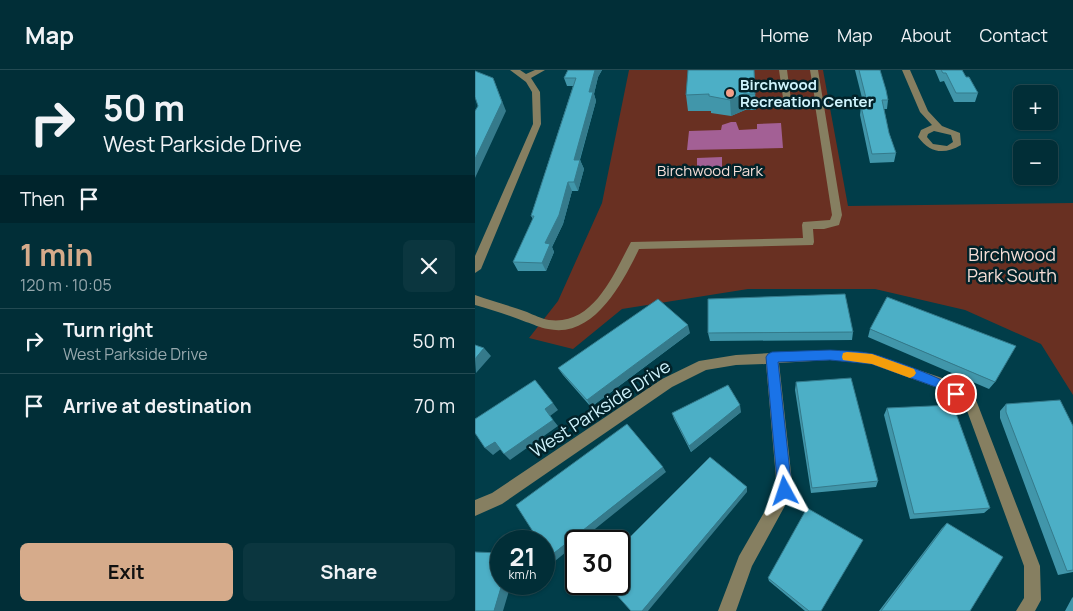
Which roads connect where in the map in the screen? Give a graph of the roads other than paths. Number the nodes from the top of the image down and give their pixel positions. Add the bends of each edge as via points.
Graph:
1 (514, 70) edge
2 (541, 70) edge
3 (783, 70) edge
4 (814, 70) edge
5 (906, 70) edge
6 (528, 76) junction
7 (819, 102) junction
8 (939, 128) dead end
9 (475, 269) edge
10 (475, 300) edge
11 (772, 357) junction
12 (475, 508) edge
13 (727, 611) edge
14 (1025, 611) edge

1 - 6 street
2 - 6 street
3 - 7 street via 787,103
4 - 7 street
5 - 8 street via 924,112
6 - 9 street via 536,91 537,124
7 - 10 street via 837,215 835,222 807,225 809,242 635,245 619,278 601,304 584,317 550,326
11 - 12 street, West Parkside Drive via 704,365 667,383 497,499
11 - 13 street via 785,491 745,562
11 - 14 street, West Parkside Drive via 830,355 872,359 940,384 971,404 1032,566 1032,600

